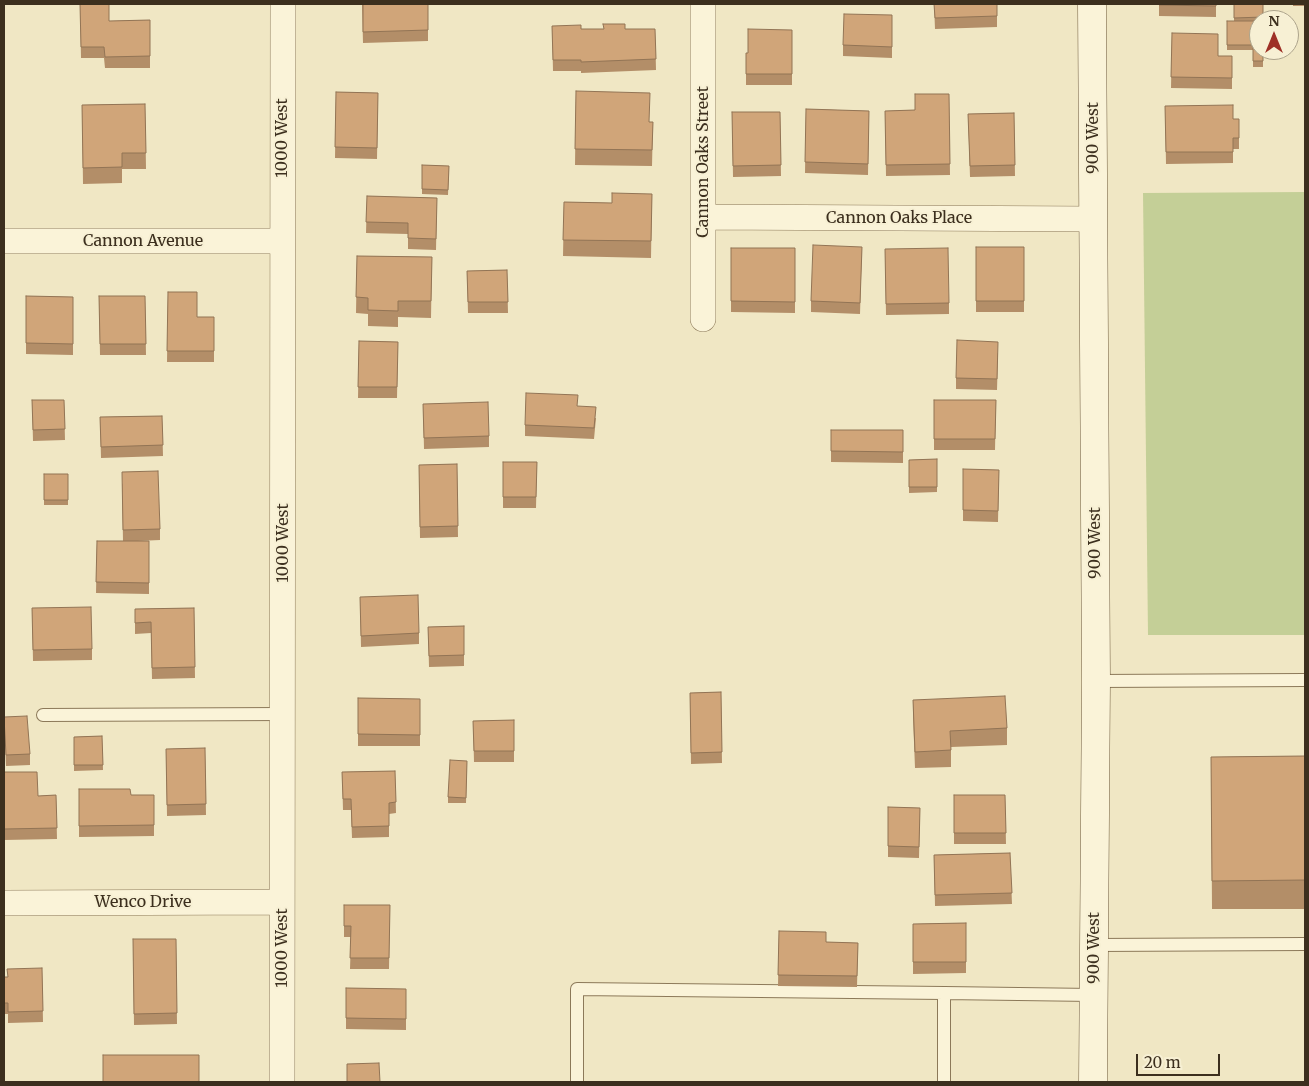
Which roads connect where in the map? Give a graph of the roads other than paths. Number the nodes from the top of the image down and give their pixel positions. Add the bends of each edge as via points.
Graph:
1 (283, 4) edge
2 (703, 4) edge
3 (1092, 4) edge
4 (703, 217) junction
5 (1094, 219) junction
6 (4, 241) edge
7 (282, 241) junction
8 (703, 320) dead end
9 (1305, 680) edge
10 (1096, 681) junction
11 (283, 714) junction
12 (43, 715) dead end
13 (282, 902) junction
14 (4, 903) edge
15 (1305, 944) edge
16 (1094, 945) junction
17 (944, 993) junction
18 (1094, 995) junction
19 (282, 1082) edge
20 (577, 1082) edge
21 (944, 1082) edge
22 (1093, 1082) edge

1 - 7 street, 1000 West
2 - 4 street, Cannon Oaks Street
3 - 5 main road, 900 West
4 - 5 street, Cannon Oaks Place
4 - 8 street, Cannon Oaks Street
5 - 10 main road, 900 West
6 - 7 street, Cannon Avenue
7 - 11 street, 1000 West
9 - 10 lane
10 - 16 main road, 900 West
11 - 12 lane
11 - 13 street, 1000 West
13 - 14 street, Wenco Drive
13 - 19 street, 1000 West
15 - 16 lane
16 - 18 main road, 900 West
17 - 18 lane
17 - 20 lane via 577,988
17 - 21 lane
18 - 22 main road, 900 West

